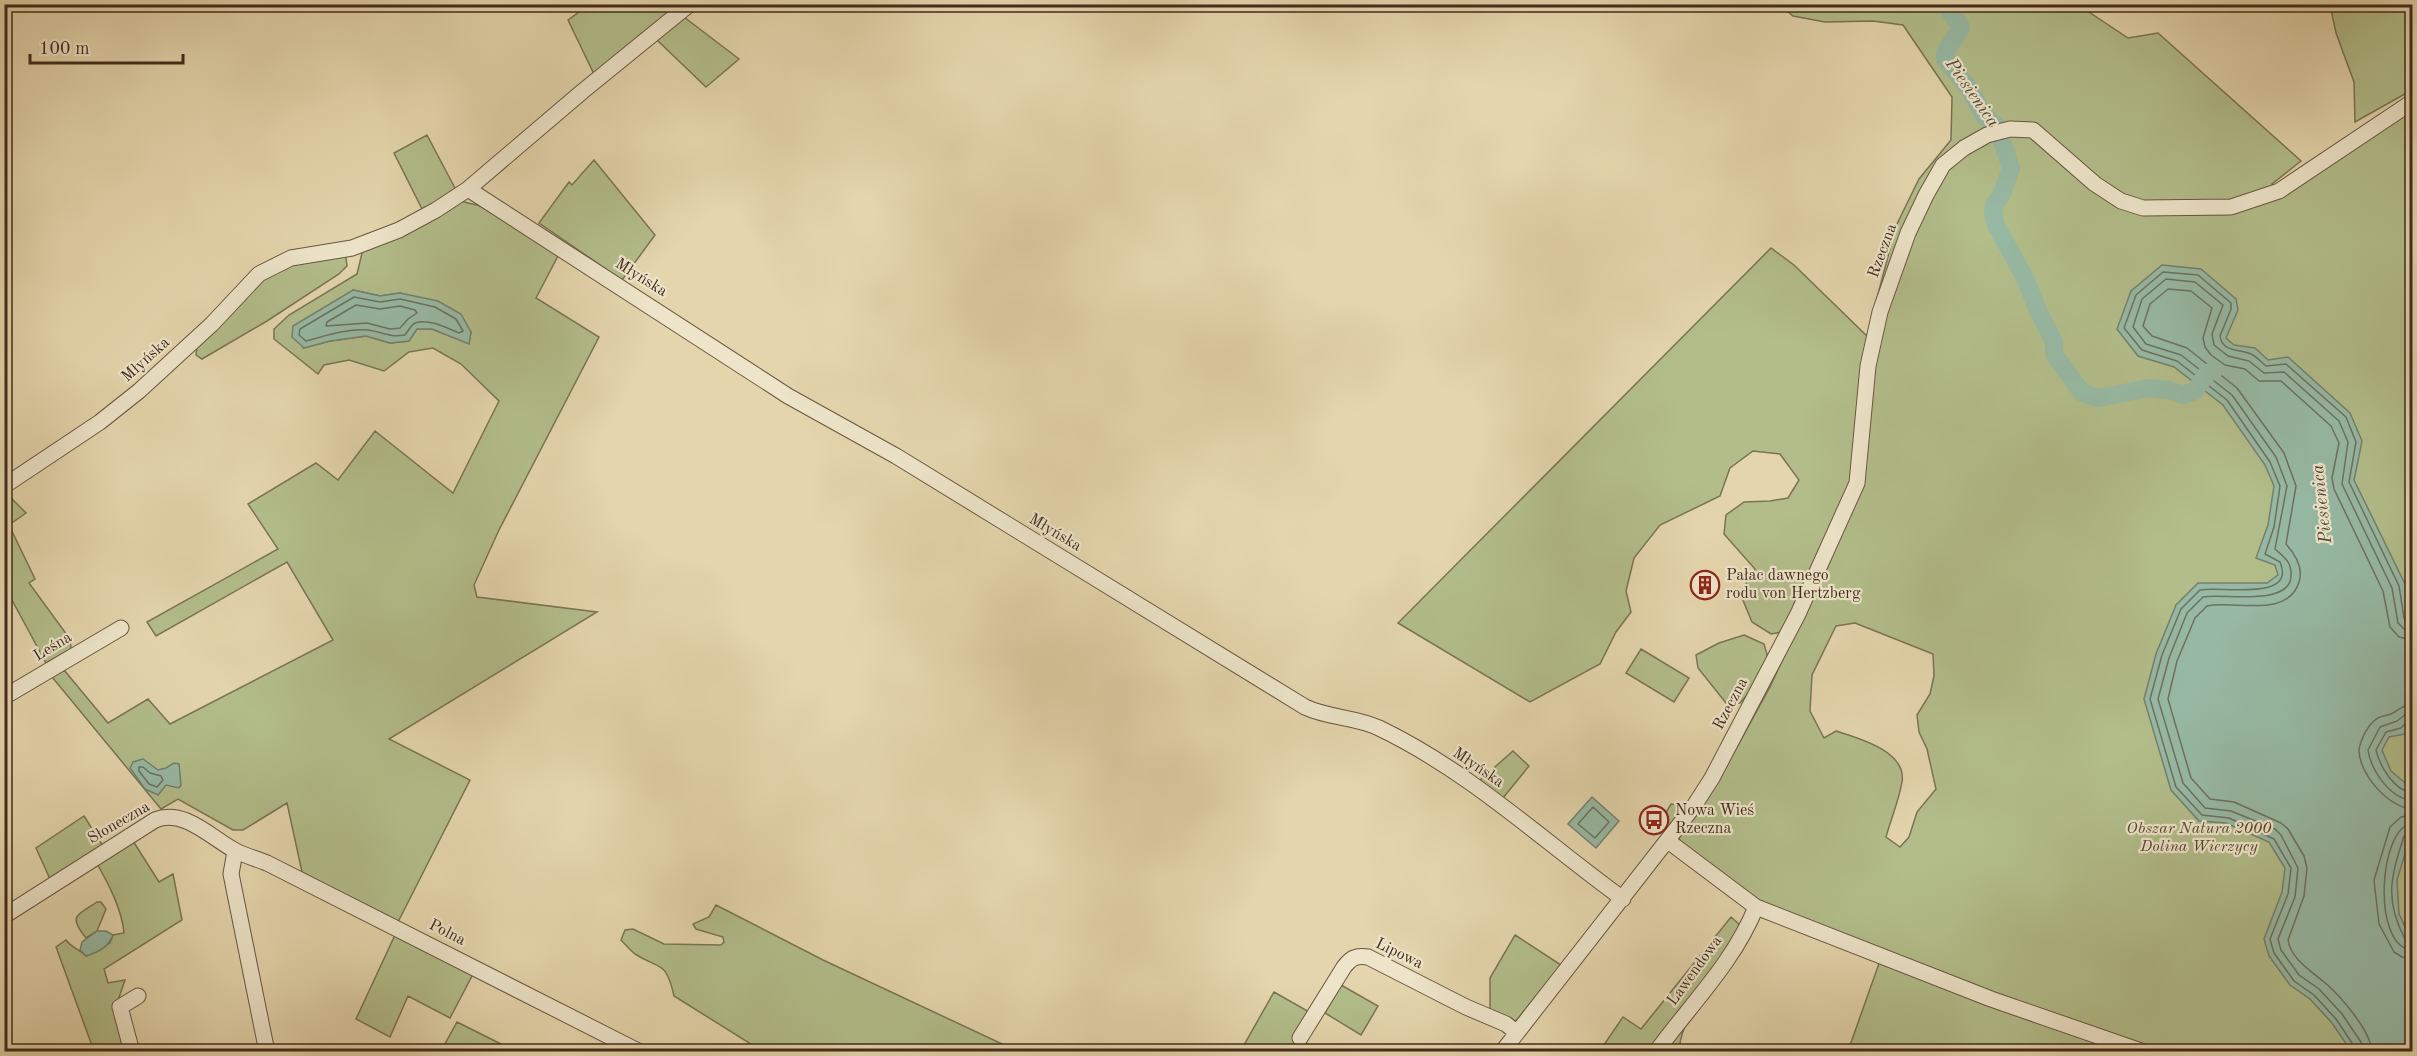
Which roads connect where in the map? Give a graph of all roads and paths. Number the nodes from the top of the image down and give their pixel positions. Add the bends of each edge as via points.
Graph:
1 (690, 4) edge
2 (2412, 102) edge
3 (468, 189) junction
4 (4, 486) edge
5 (121, 628) dead end
6 (4, 697) edge
7 (1668, 842) junction
8 (235, 851) junction
9 (1623, 899) junction
10 (1756, 907) junction
11 (4, 916) edge
12 (138, 996) dead end
13 (1516, 1032) junction
14 (1300, 1038) dead end
15 (132, 1052) edge
16 (267, 1052) edge
17 (640, 1052) edge
18 (1502, 1052) edge
19 (1656, 1052) edge
20 (2144, 1052) edge

1 - 3 street, Młyńska
2 - 7 street, Rzeczna via 2278,191 2231,207 2144,208 2121,201 2095,184 2033,130 2010,129 1987,135 1943,165 1908,233 1880,312 1868,366 1857,483 1798,614 1733,739 1712,778
3 - 4 street, Młyńska via 399,230 352,248 291,258 260,274 139,391
3 - 9 street, Młyńska via 788,396 896,456 1305,707 1376,727 1403,741 1466,780
5 - 6 street, Leśna
7 - 9 street, Rzeczna
7 - 10 street
8 - 11 street, Słoneczna via 190,823 160,818
8 - 16 street via 231,874
8 - 17 street, Polna via 267,863
9 - 13 street, Rzeczna
10 - 19 street, Lawendowa via 1746,931 1717,974
10 - 20 street via 1991,999
12 - 15 street via 120,1007
13 - 14 street, Lipowa via 1360,956 1353,957 1344,967
13 - 18 street, Rzeczna

